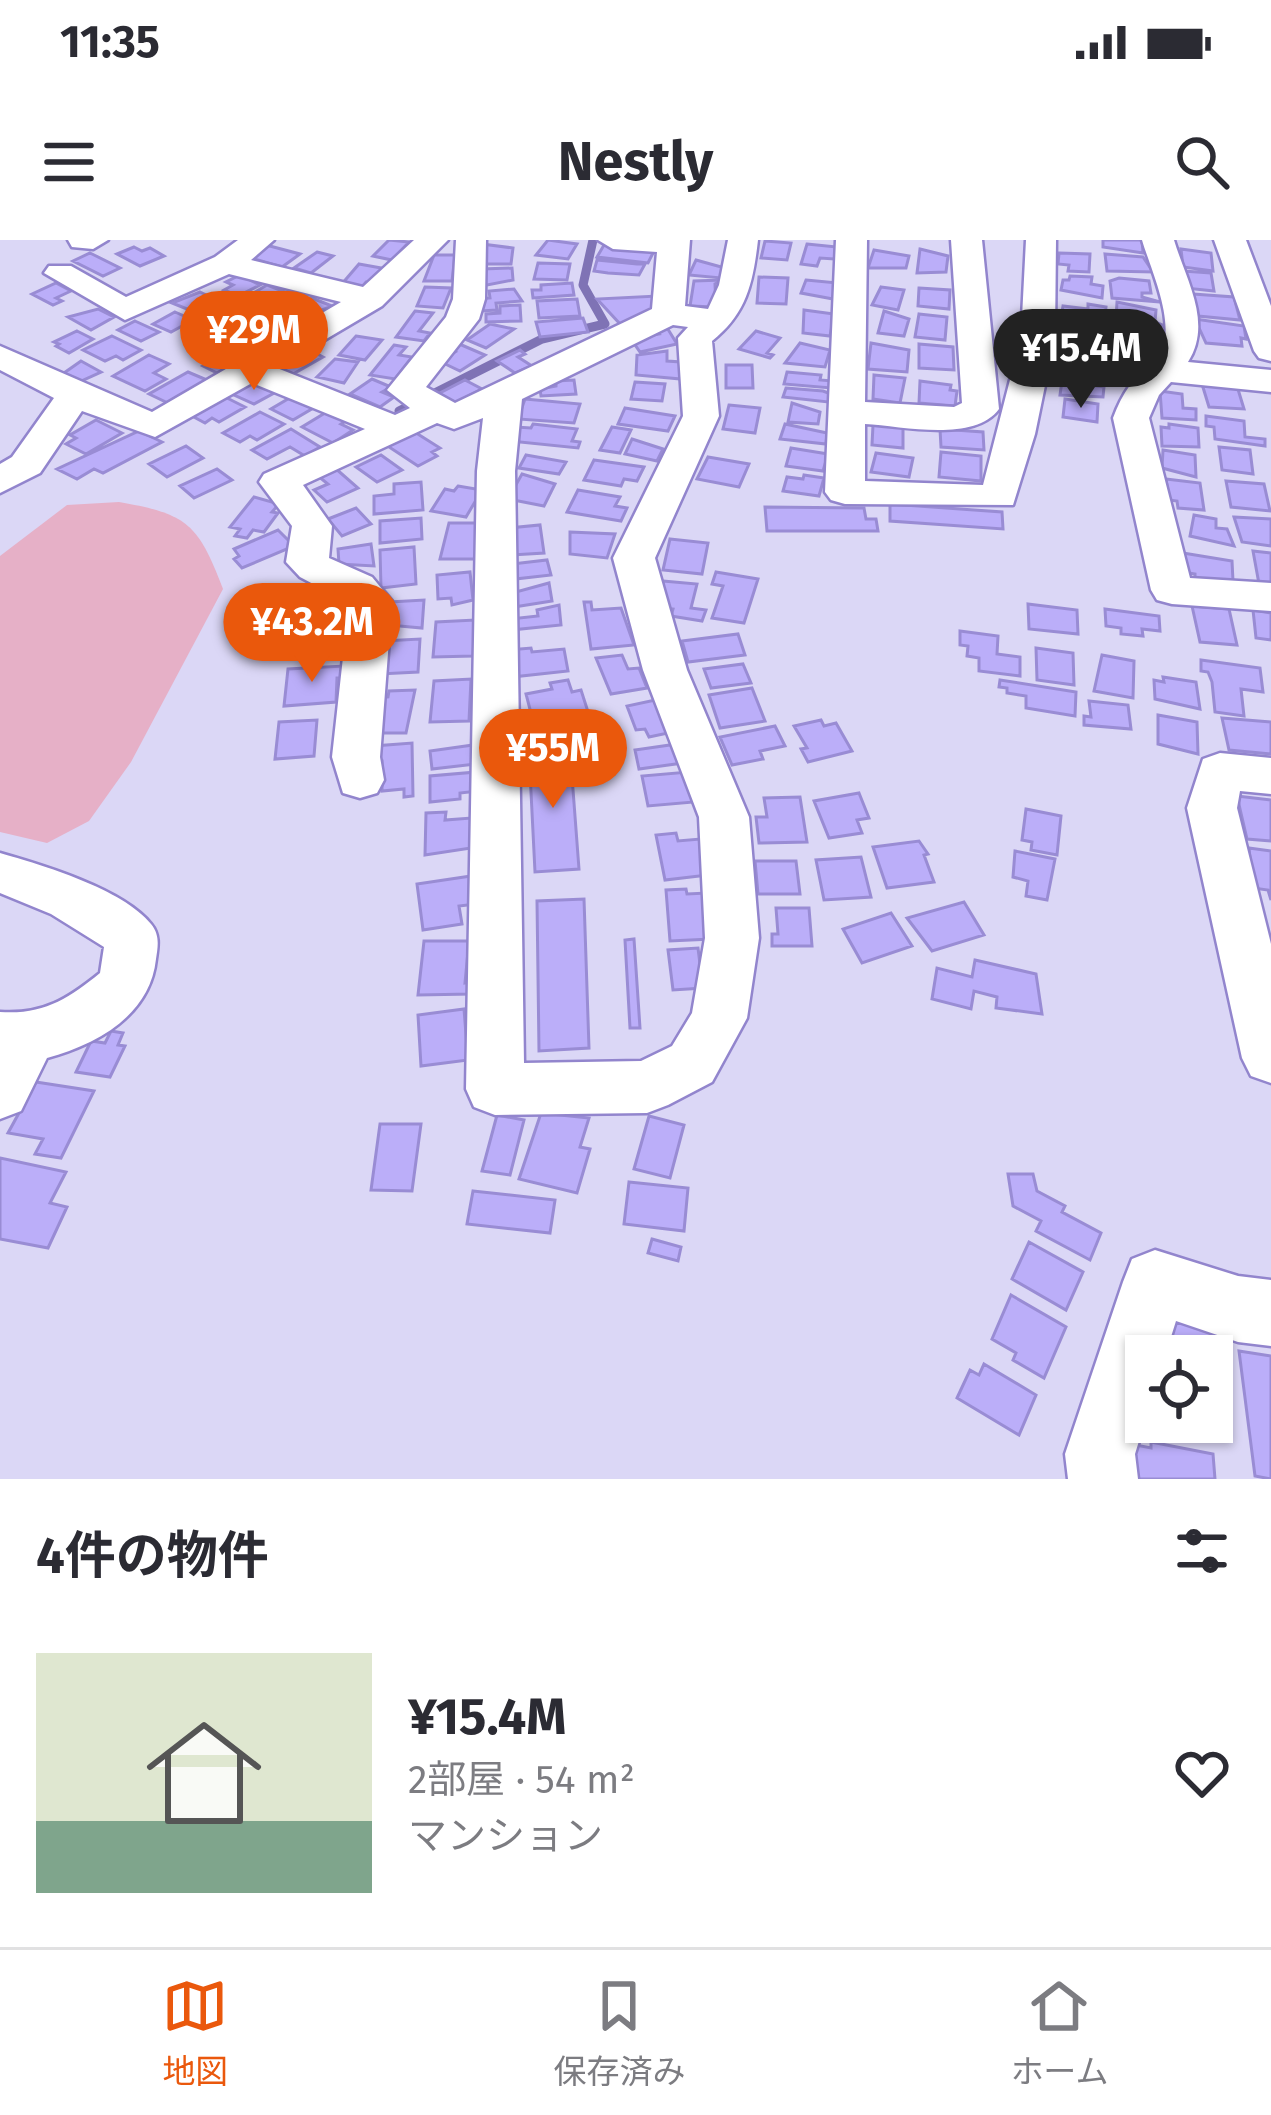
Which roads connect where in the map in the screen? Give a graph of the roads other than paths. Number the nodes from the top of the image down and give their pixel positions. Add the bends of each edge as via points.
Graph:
1 (83, 240) edge
2 (93, 240) edge
3 (258, 240) edge
4 (432, 240) edge
5 (471, 240) edge
6 (613, 240) edge
7 (743, 240) edge
8 (851, 240) edge
9 (967, 240) edge
10 (1041, 240) edge
11 (1158, 240) edge
12 (1230, 240) edge
13 (674, 242) edge
14 (226, 264) junction
15 (60, 273) dead end
16 (370, 299) junction
17 (668, 314) junction
18 (719, 320) junction
19 (0, 356) edge
20 (250, 370) junction
21 (1159, 370) junction
22 (1268, 382) edge
23 (75, 395) junction
24 (504, 397) junction
25 (434, 411) junction
26 (848, 412) junction
27 (396, 428) junction
28 (0, 482) edge
29 (1271, 597) edge
30 (1271, 776) edge
31 (360, 780) dead end
32 (0, 873) edge
33 (1256, 919) edge
34 (14, 1038) edge
35 (1271, 1058) edge
36 (0, 1093) edge
37 (1271, 1313) edge
38 (1103, 1479) edge

1 - 2 street
3 - 14 street
4 - 16 street
5 - 25 street via 462,319 405,390
6 - 13 street
7 - 18 street via 733,303
8 - 26 street
9 - 26 street via 981,409 958,418
10 - 26 street via 1046,278 1030,379 999,496 845,492
11 - 21 street via 1183,328 1178,352
12 - 22 street
13 - 17 street
14 - 15 street via 125,310
14 - 16 street
16 - 20 street
17 - 18 street
17 - 24 street
18 - 24 street via 695,338 701,416 634,558 665,670 724,817 732,938 719,1018 692,1064 647,1087 495,1089 496,471
19 - 23 street
20 - 23 street via 155,426
20 - 27 street
21 - 22 street
21 - 29 street via 1138,393 1131,418 1172,590
23 - 28 street via 26,465
24 - 25 street via 454,418
25 - 27 street
27 - 31 street via 278,482 314,521 307,562 350,580 370,602
30 - 33 street via 1220,771 1212,808
32 - 34 street via 94,910 132,938 126,985 77,1025
33 - 35 street
34 - 36 street
37 - 38 street via 1155,1282 1100,1454

